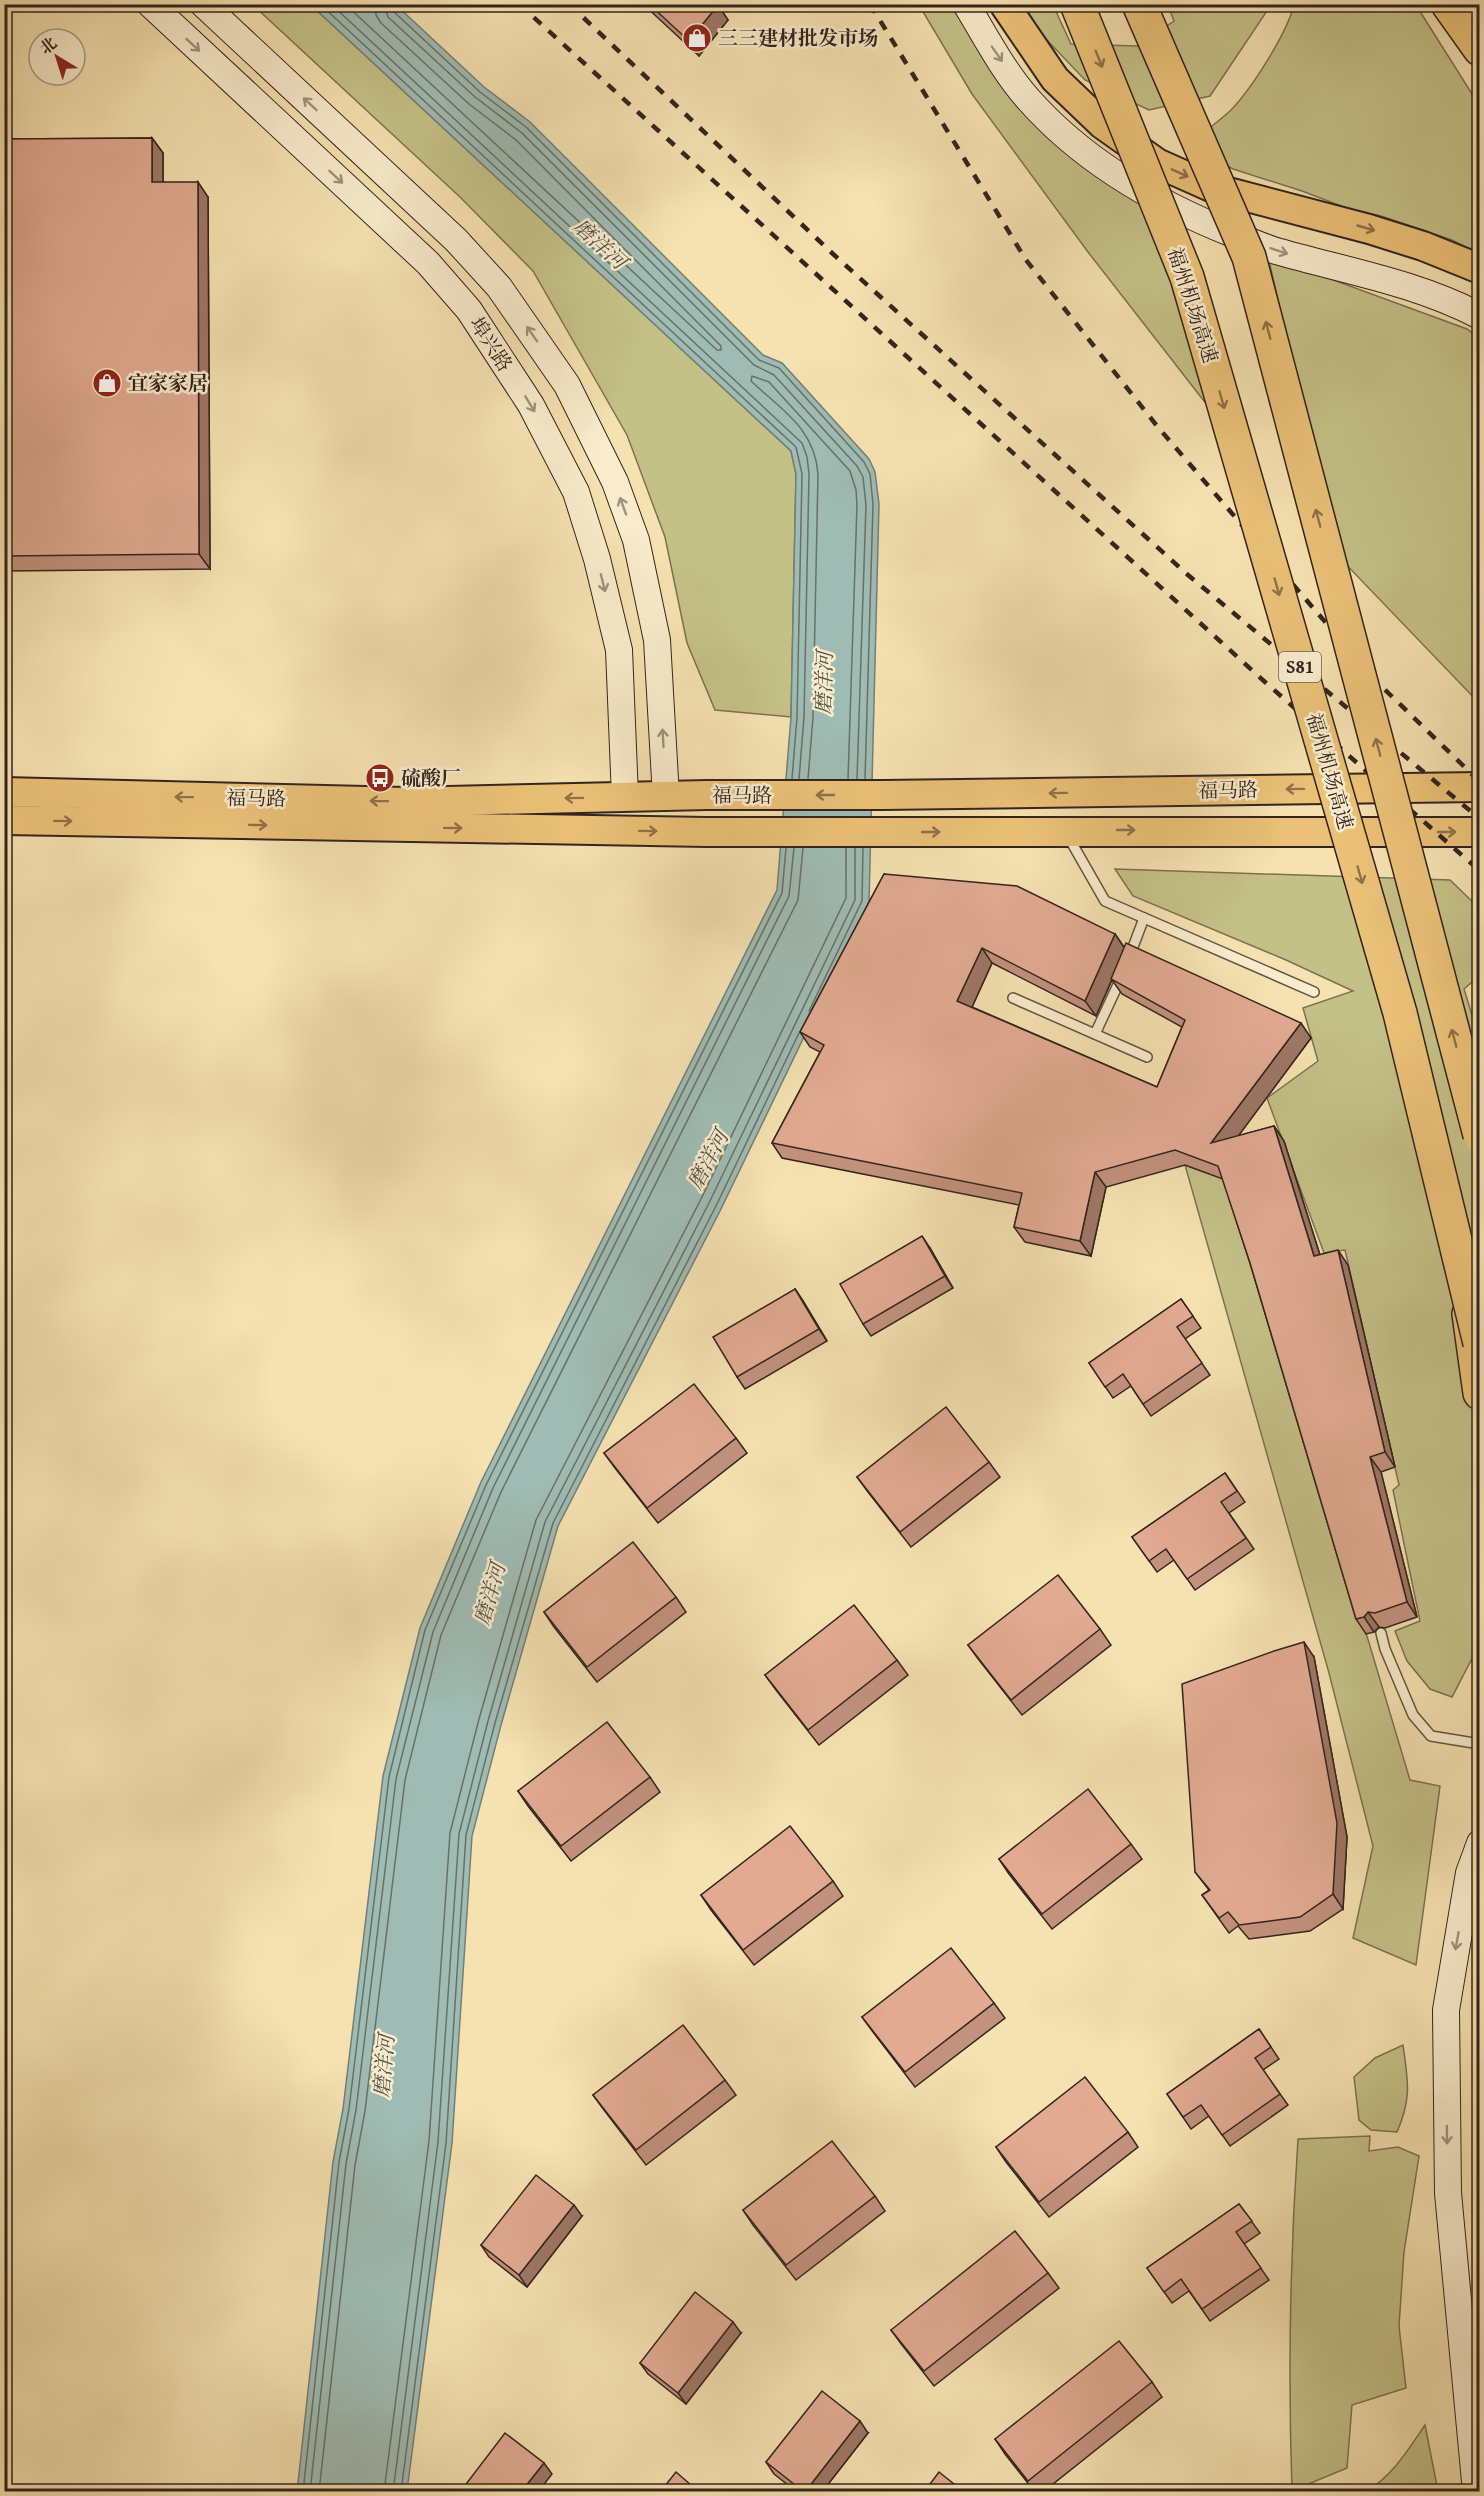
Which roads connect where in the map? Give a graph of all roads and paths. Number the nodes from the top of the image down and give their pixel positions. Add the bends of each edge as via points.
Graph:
1 (150, 4) edge
2 (203, 4) edge
3 (966, 4) edge
4 (1004, 4) edge
5 (1077, 4) edge
6 (1139, 4) edge
7 (1448, 4) edge
8 (1468, 4) edge
9 (1479, 25) edge
10 (1479, 49) edge
11 (1479, 269) edge
12 (1479, 316) edge
13 (1479, 787) edge
14 (4, 792) edge
15 (666, 797) junction
16 (625, 798) junction
17 (4, 820) edge
18 (1065, 831) junction
19 (1479, 832) edge
20 (1144, 918) junction
21 (1128, 961) edge
22 (1124, 971) edge
23 (1314, 992) dead end
24 (1013, 998) dead end
25 (1095, 1034) junction
26 (1147, 1057) dead end
27 (1479, 1135) edge
28 (1466, 1292) junction
29 (1479, 1343) edge
30 (1479, 1393) edge
31 (1381, 1633) edge
32 (1479, 1744) edge
33 (1479, 1843) edge
34 (1476, 2492) edge

1 -> 16 street, 埠兴路 via 428,263 470,310 531,405 576,492 619,650
15 -> 2 street, 埠兴路 via 657,640 636,540 615,482 567,385 499,286 456,240
3 -> 12 street via 1028,100 1081,149 1140,190 1204,222 1277,251 1400,284
4 -> 11 main road via 1055,79 1102,124 1157,163 1213,188 1369,229
5 -> 28 highway, 福州机场高速 / S81, bridge via 1187,278 1400,1012
27 -> 6 highway, bridge via 1249,257
7 - 10 highway
8 - 9 street
13 -> 15 main road, 福马路
16 -> 14 main road, 福马路 via 406,802
15 - 16 main road, 福马路
17 -> 18 main road, 福马路 via 764,832
18 -> 19 main road, 福马路
18 - 20 lane via 1105,901
20 - 21 lane
20 - 23 lane
22 - 25 lane
24 - 25 lane
25 - 26 lane
28 - 29 highway, 福州机场高速 / S81, bridge
28 - 30 highway, bridge
31 - 32 lane via 1413,1714 1431,1736
33 -> 34 street via 1469,1873 1446,2010 1448,2193

